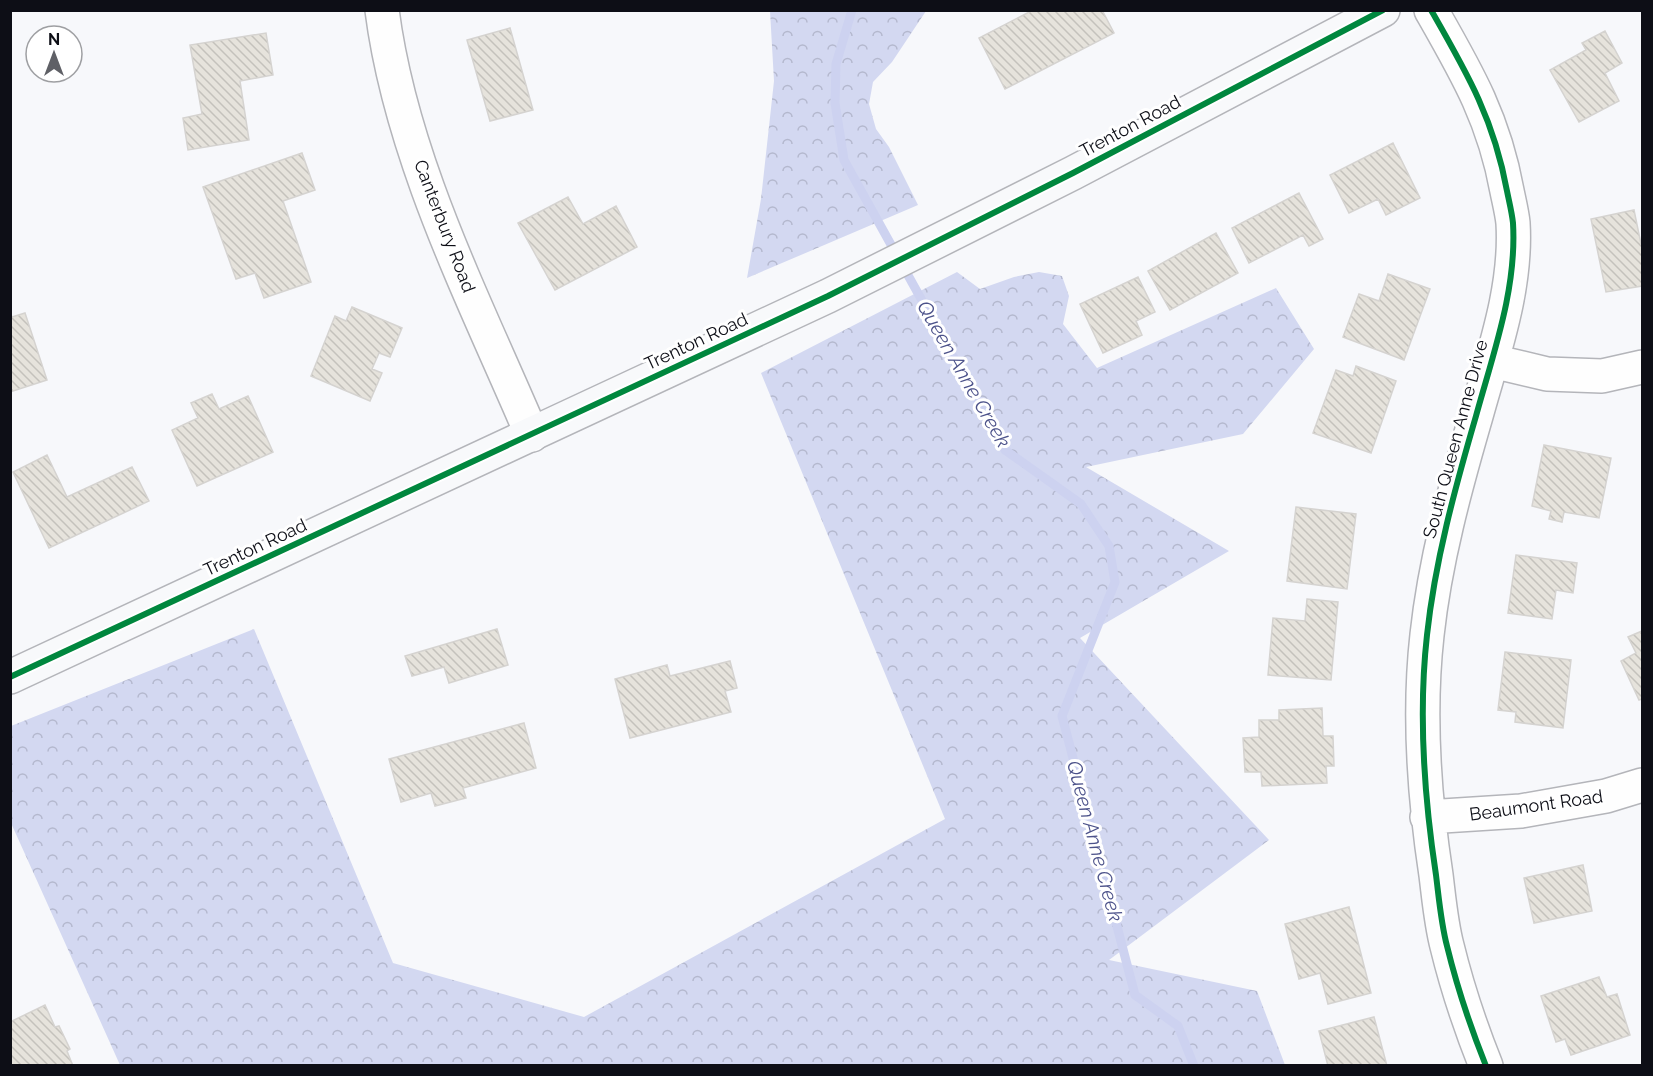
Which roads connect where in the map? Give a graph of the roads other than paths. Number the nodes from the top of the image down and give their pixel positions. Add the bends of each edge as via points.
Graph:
1 (382, 10) edge
2 (1383, 10) edge
3 (1431, 10) edge
4 (1491, 361) junction
5 (1642, 367) edge
6 (532, 435) junction
7 (12, 674) edge
8 (1642, 785) edge
9 (1427, 817) junction
10 (1486, 1065) edge

1 - 6 street, Canterbury Road via 398,93 419,162
2 - 6 main road, Trenton Road via 828,296
3 - 4 street, South Queen Anne Drive via 1471,81 1492,129 1513,222 1512,262
4 - 5 street via 1547,374 1602,376
4 - 9 street, South Queen Anne Drive via 1459,474 1427,636 1422,730
6 - 7 main road, Trenton Road
8 - 9 street, Beaumont Road via 1606,796 1521,811
9 - 10 street, South Queen Anne Drive via 1446,943 1467,1018

